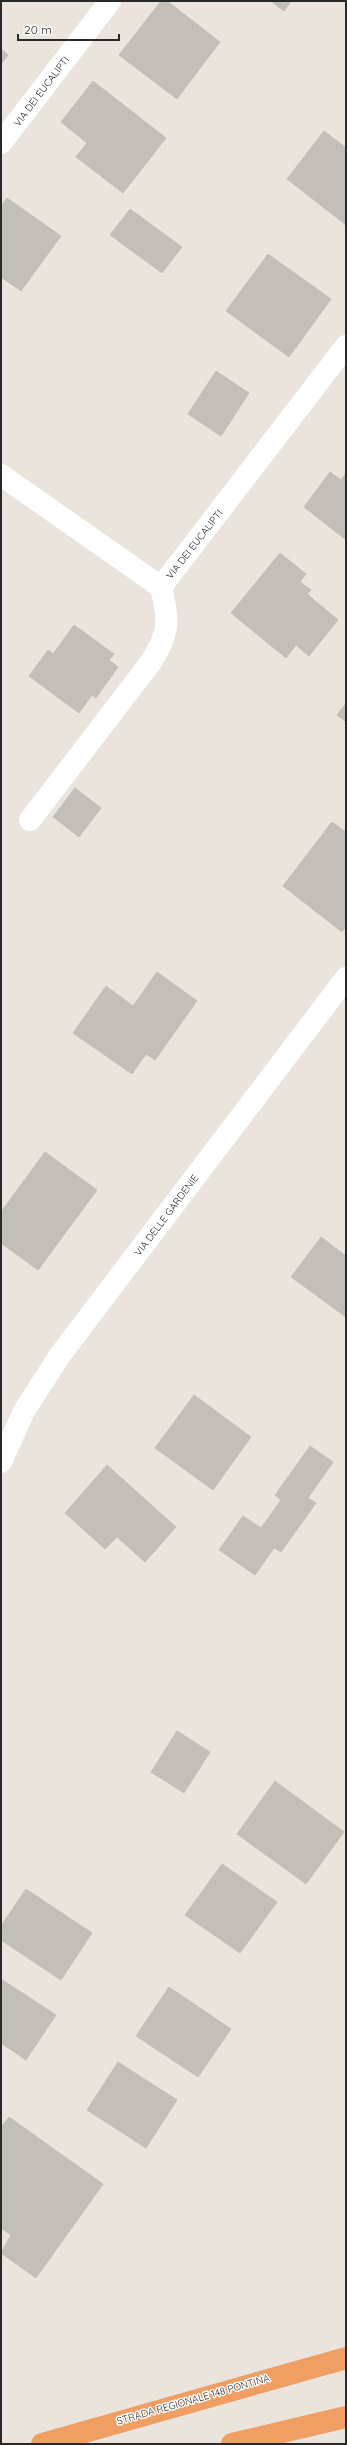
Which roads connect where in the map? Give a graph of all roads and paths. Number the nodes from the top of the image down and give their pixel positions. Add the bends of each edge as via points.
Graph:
1 (110, 1) edge
2 (1, 143) edge
3 (346, 346) edge
4 (1, 475) edge
5 (162, 586) junction
6 (30, 820) dead end
7 (346, 978) edge
8 (1, 1462) edge
9 (346, 2358) edge
10 (346, 2417) edge
11 (42, 2444) edge
12 (232, 2444) edge

1 - 2 street, VIA DEI EUCALIPTI
3 - 5 street, VIA DEI EUCALIPTI
4 - 5 street, VIA DEI EUCALIPTI
5 - 6 street via 168,622 159,648
7 - 8 street, VIA DELLE GARDENIE via 60,1355 24,1412
9 - 11 highway, STRADA REGIONALE 148 PONTINA
10 - 12 highway

